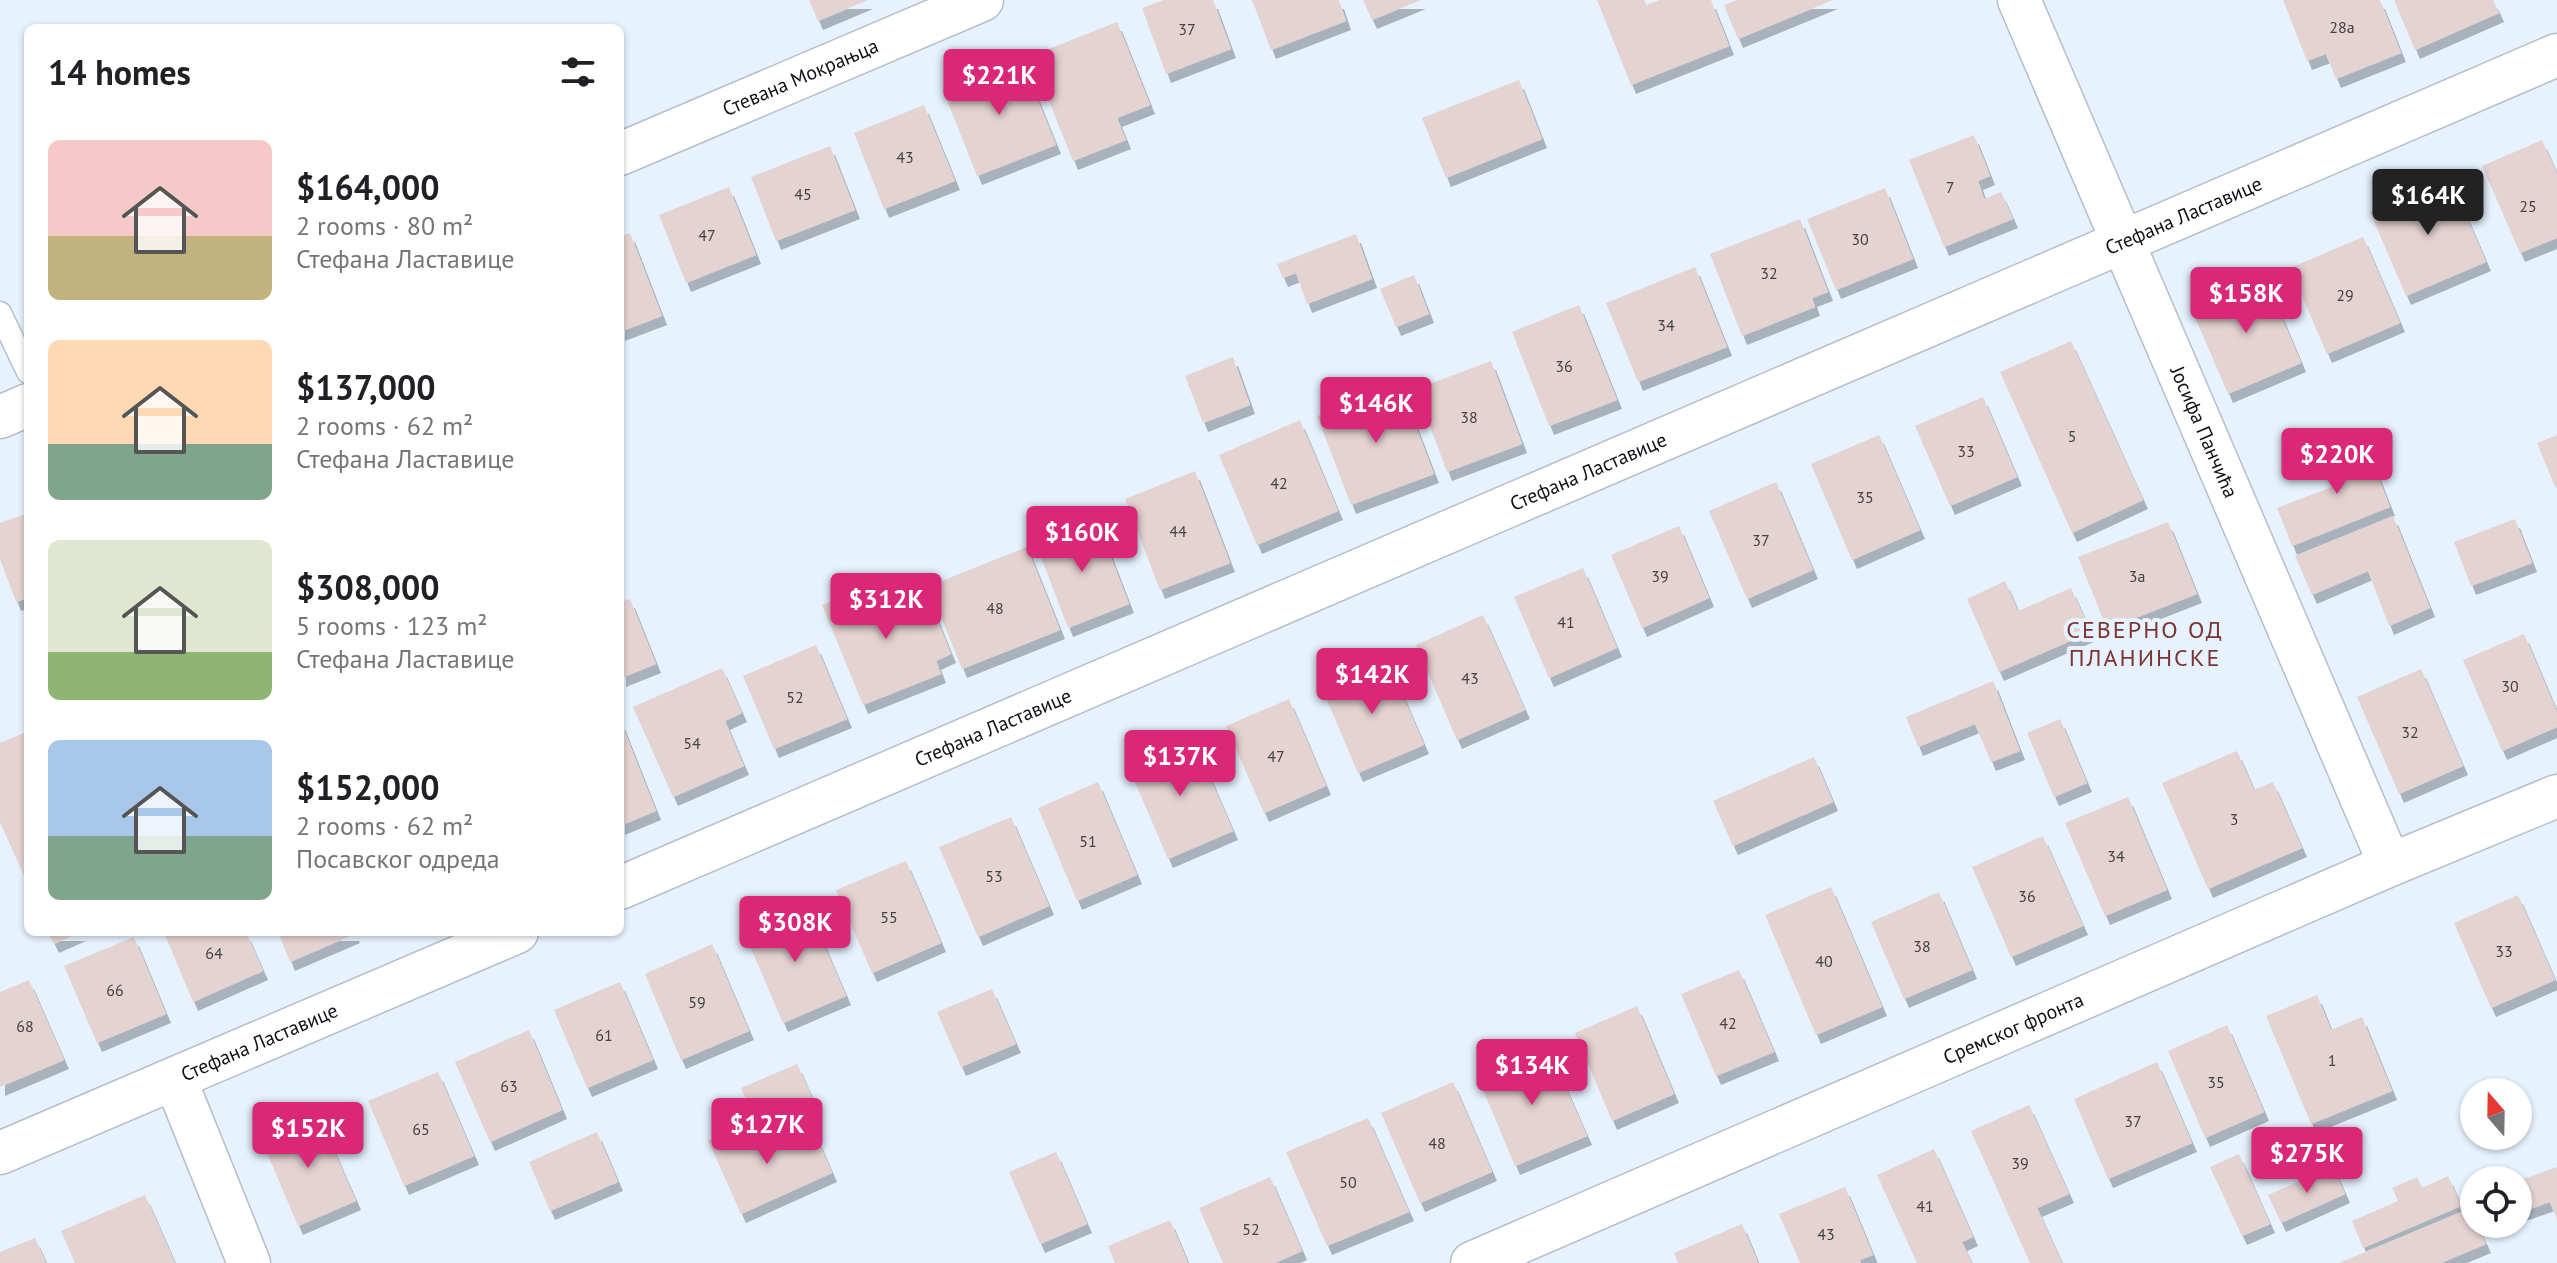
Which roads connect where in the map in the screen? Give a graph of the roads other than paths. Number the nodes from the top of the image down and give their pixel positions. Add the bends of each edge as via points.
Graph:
1 (982, 0) edge
2 (2019, 0) edge
3 (2557, 55) edge
4 (624, 152) edge
5 (2124, 242) junction
6 (0, 313) edge
7 (24, 364) edge
8 (24, 407) edge
9 (0, 417) edge
10 (2557, 796) edge
11 (2390, 865) junction
12 (624, 886) edge
13 (508, 936) edge
14 (175, 1079) junction
15 (0, 1153) edge
16 (249, 1263) edge
17 (1472, 1263) edge

1 - 4 street, Стевана Мокрањца
2 - 5 street, Јосифа Панчића
3 - 5 street, Стефана Ластавице
5 - 11 street, Јосифа Панчића
5 - 12 street, Стефана Ластавице
6 - 7 lane
8 - 9 street
10 - 11 street, Сремског фронта
11 - 17 street, Сремског фронта
13 - 14 street, Стефана Ластавице
14 - 15 street, Стефана Ластавице
14 - 16 street

